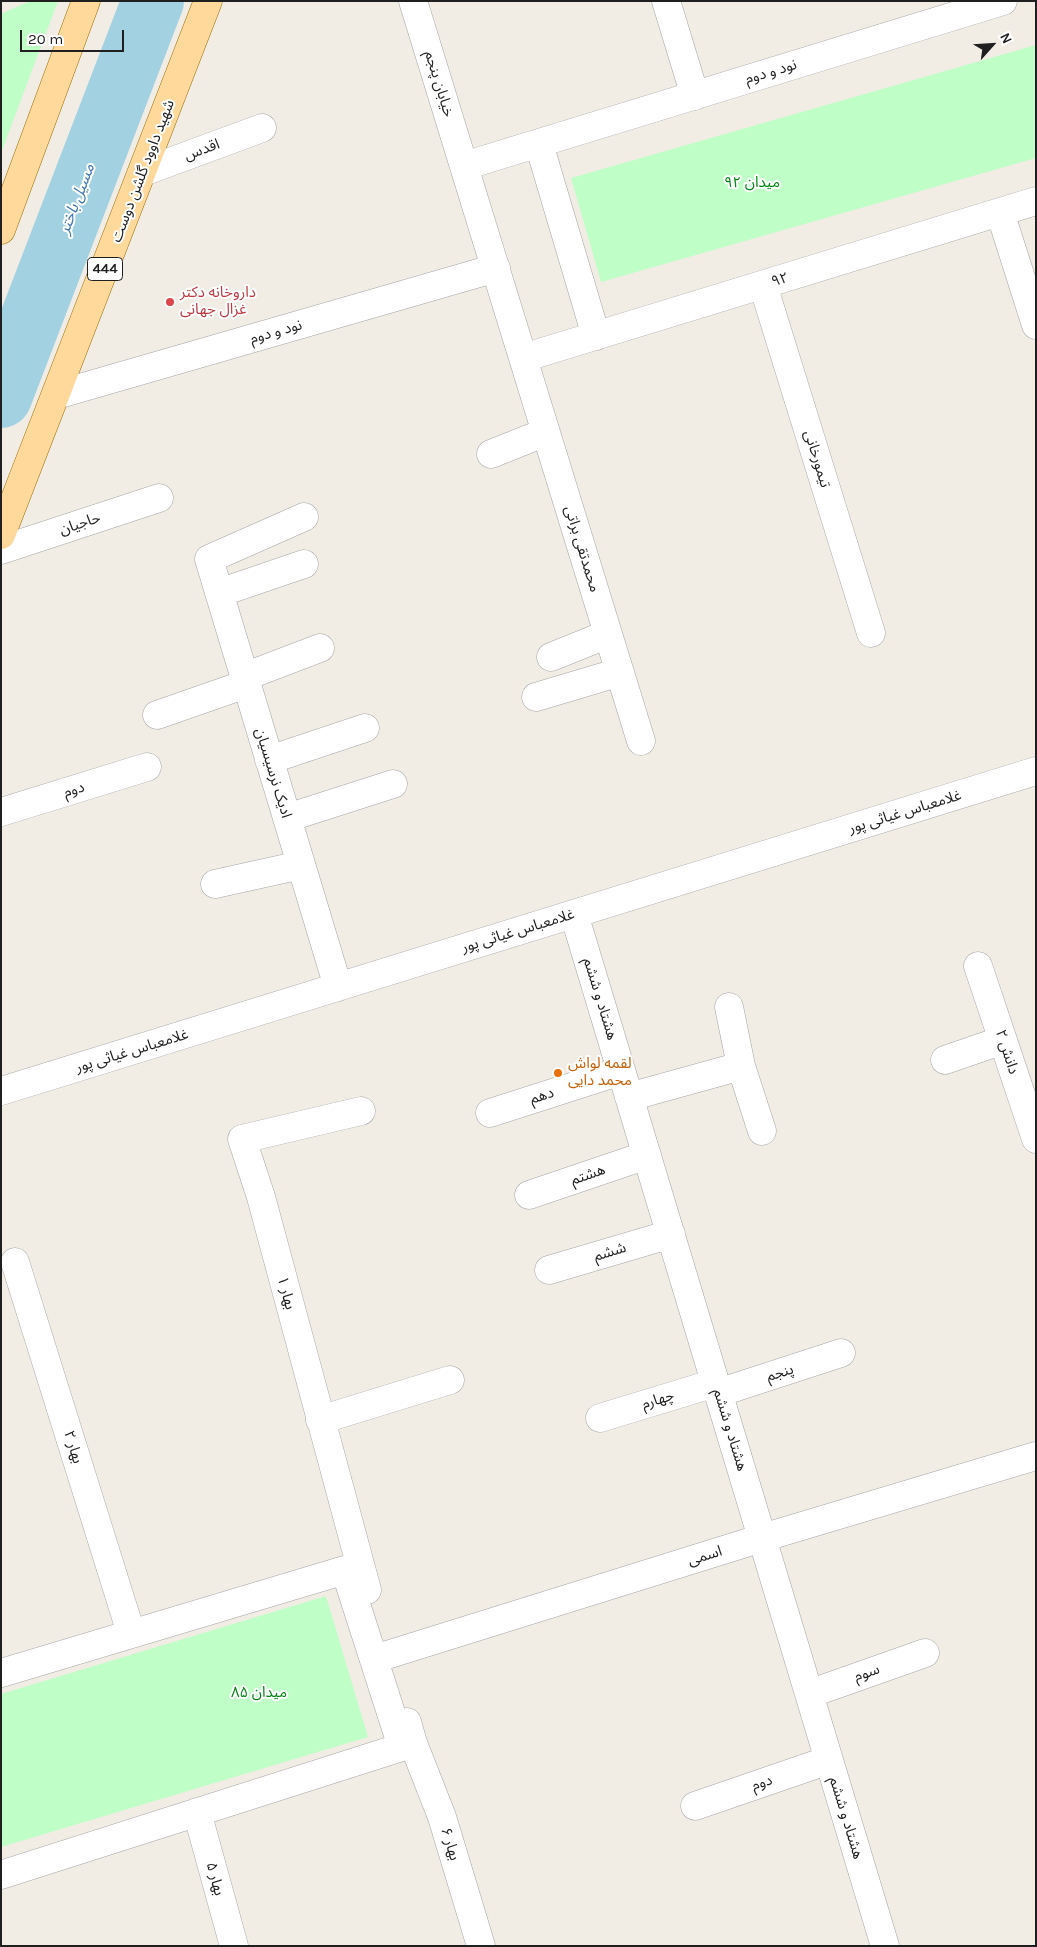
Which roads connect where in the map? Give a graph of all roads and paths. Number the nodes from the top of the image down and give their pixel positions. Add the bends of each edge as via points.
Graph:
1 (86, 1) edge
2 (208, 1) edge
3 (413, 1) edge
4 (666, 1) edge
5 (1003, 1) edge
6 (942, 10) edge
7 (695, 96) junction
8 (262, 128) dead end
9 (539, 144) junction
10 (464, 166) junction
11 (142, 172) junction
12 (1036, 201) edge
13 (1000, 212) junction
14 (1, 230) edge
15 (496, 268) junction
16 (763, 285) junction
17 (1036, 325) edge
18 (596, 336) junction
19 (524, 358) junction
20 (56, 395) junction
21 (546, 432) junction
22 (491, 454) dead end
23 (159, 498) dead end
24 (304, 517) dead end
25 (1, 535) edge
26 (1, 550) edge
27 (304, 564) dead end
28 (219, 593) junction
29 (871, 633) dead end
30 (608, 634) junction
31 (320, 648) dead end
32 (551, 657) dead end
33 (620, 672) junction
34 (245, 681) junction
35 (536, 697) dead end
36 (157, 715) dead end
37 (365, 728) dead end
38 (641, 741) dead end
39 (269, 760) junction
40 (147, 767) dead end
41 (1036, 771) edge
42 (393, 784) dead end
43 (1, 812) edge
44 (287, 818) junction
45 (301, 865) junction
46 (215, 884) dead end
47 (574, 914) junction
48 (978, 966) dead end
49 (338, 987) junction
50 (729, 1007) dead end
51 (1003, 1040) junction
52 (945, 1060) dead end
53 (741, 1066) junction
54 (621, 1071) junction
55 (1, 1091) edge
56 (629, 1097) junction
57 (361, 1110) dead end
58 (490, 1113) dead end
59 (762, 1131) dead end
60 (1036, 1139) edge
61 (647, 1155) junction
62 (529, 1195) dead end
63 (671, 1234) junction
64 (15, 1262) dead end
65 (549, 1270) dead end
66 (841, 1353) dead end
67 (450, 1380) dead end
68 (717, 1388) junction
69 (600, 1418) dead end
70 (320, 1420) junction
71 (1036, 1456) edge
72 (762, 1538) junction
73 (131, 1633) junction
74 (925, 1652) dead end
75 (381, 1657) junction
76 (1, 1673) edge
77 (809, 1694) junction
78 (829, 1760) junction
79 (695, 1806) dead end
80 (197, 1812) junction
81 (1, 1875) edge
82 (234, 1946) edge
83 (481, 1946) edge
84 (885, 1946) edge

1 - 14 main road
2 - 11 main road, شهید داوود گلشن دوست / 444
3 - 10 street, خیابان پنجم
4 - 7 street
5 - 6 street, نود و دوم
6 - 7 street, نود و دوم
7 - 9 street, نود و دوم
8 - 11 street, اقدس
9 - 10 street, نود و دوم
9 - 18 street
10 - 15 street
11 - 20 main road, شهید داوود گلشن دوست / 444
12 - 13 street, ۹۲
13 - 16 street, ۹۲
13 - 17 street
15 - 19 street
15 - 20 street, نود و دوم
16 - 18 street, ۹۲
16 - 29 street, تیمورخانی
18 - 19 street, ۹۲
19 - 21 street, محمدتقی براتی
20 - 25 main road, شهید داوود گلشن دوست / 444
21 - 22 street
21 - 30 street, محمدتقی براتی
23 - 26 street, حاجیان
24 - 28 street, ادیک نرسیسیان via 209,559
27 - 28 street
28 - 34 street, ادیک نرسیسیان
30 - 32 street
30 - 33 street, محمدتقی براتی
31 - 34 street
33 - 35 street
33 - 38 street, محمدتقی براتی
34 - 36 street
34 - 39 street, ادیک نرسیسیان
37 - 39 street
39 - 44 street, ادیک نرسیسیان
40 - 43 street, دوم
41 - 47 street, غلامعباس غیاثی پور
42 - 44 street
44 - 45 street, ادیک نرسیسیان
45 - 46 street
45 - 49 street, ادیک نرسیسیان
47 - 49 street, غلامعباس غیاثی پور
47 - 54 street, هشتاد و ششم
48 - 51 street, دانش ۲
49 - 55 street, غلامعباس غیاثی پور
50 - 53 street
51 - 52 street
51 - 60 street, دانش ۲
53 - 56 street
53 - 59 street
54 - 56 street, هشتاد و ششم
54 - 58 street, دهم
56 - 61 street, هشتاد و ششم
57 - 70 street, بهار ۱ via 242,1139 261,1197
61 - 62 street, هشتم
61 - 63 street, هشتاد و ششم
63 - 65 street, ششم
63 - 68 street, هشتاد و ششم
64 - 73 street, بهار ۲
66 - 68 street, پنجم
67 - 70 street
68 - 69 street, چهارم
68 - 72 street, هشتاد و ششم
70 - 75 street, بهار ۱
71 - 72 street, اسمی
72 - 75 street, اسمی
72 - 77 street, هشتاد و ششم
73 - 75 street via 345,1570
73 - 76 street
74 - 77 street, سوم
75 - 80 street via 402,1747
75 - 83 street, بهار ۶ via 442,1817
77 - 78 street, هشتاد و ششم
78 - 79 street, دوم
78 - 84 street, هشتاد و ششم
80 - 81 street
80 - 82 street, بهار ۵

